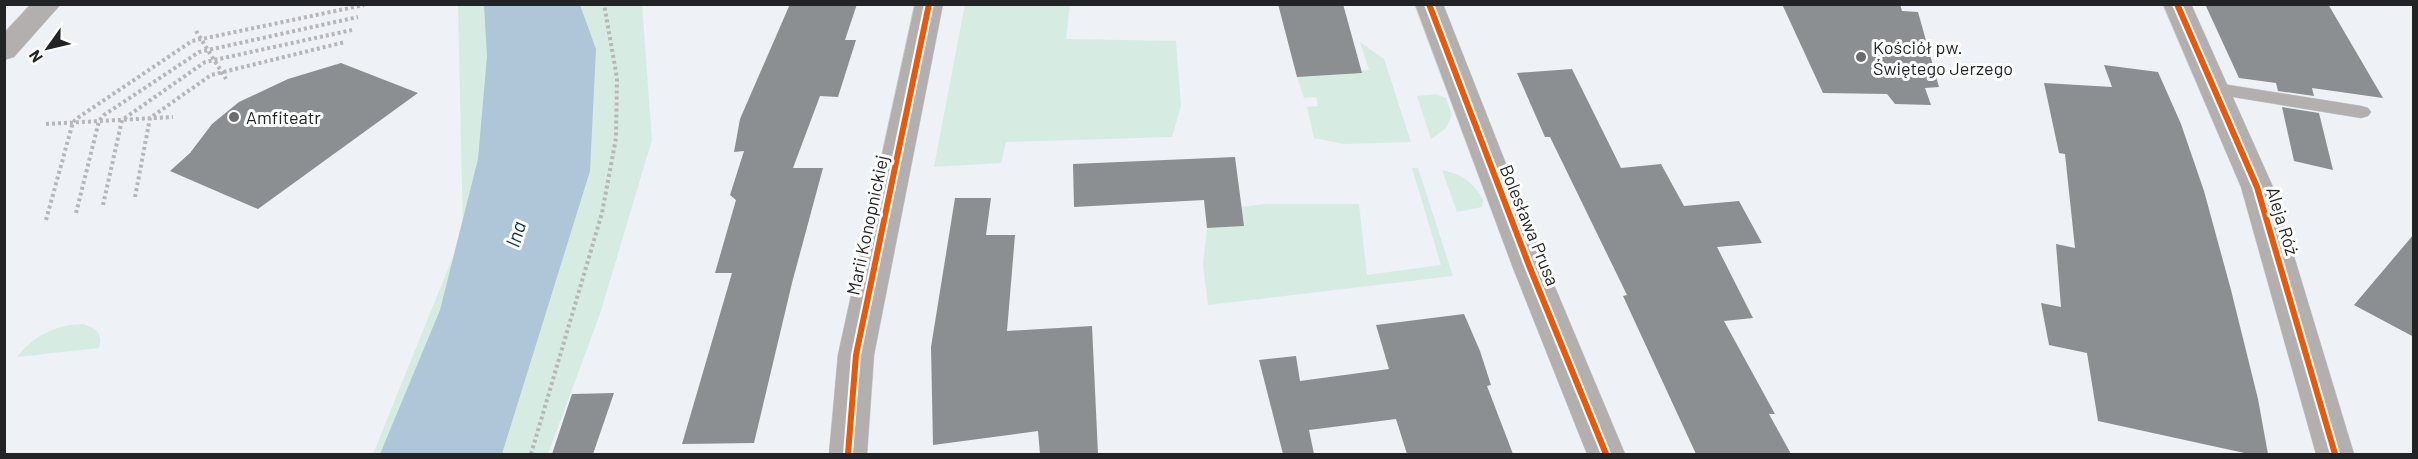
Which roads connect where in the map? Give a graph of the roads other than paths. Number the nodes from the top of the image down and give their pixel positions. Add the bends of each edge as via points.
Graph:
1 (47, 4) edge
2 (929, 4) edge
3 (1429, 4) edge
4 (2177, 4) edge
5 (4, 51) edge
6 (2216, 89) junction
7 (2361, 112) dead end
8 (848, 454) edge
9 (1606, 454) edge
10 (2335, 454) edge

1 - 5 street
2 - 8 street, Marii Konopnickiej via 856,355
3 - 9 street, Bolesława Prusa
4 - 6 street, Aleja Róż
6 - 7 lane
6 - 10 street, Aleja Róż via 2257,187

